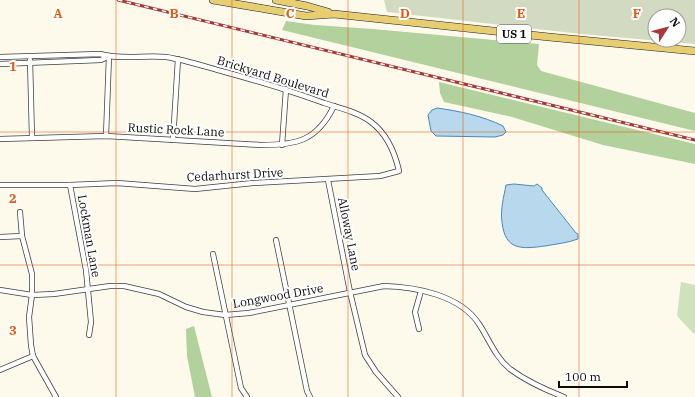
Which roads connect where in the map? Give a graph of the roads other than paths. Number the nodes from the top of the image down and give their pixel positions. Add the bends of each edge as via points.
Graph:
1 (213, 0) edge
2 (276, 0) edge
3 (334, 14) junction
4 (695, 51) edge
5 (30, 56) junction
6 (109, 56) junction
7 (0, 57) edge
8 (178, 59) junction
9 (30, 63) junction
10 (0, 64) edge
11 (286, 89) junction
12 (334, 106) junction
13 (106, 136) junction
14 (32, 138) junction
15 (0, 139) edge
16 (173, 140) junction
17 (282, 145) junction
18 (399, 171) joint
19 (328, 180) junction
20 (0, 185) edge
21 (70, 185) junction
22 (20, 212) dead end
23 (22, 236) junction
24 (0, 237) edge
25 (276, 240) dead end
26 (213, 254) dead end
27 (0, 290) edge
28 (87, 290) junction
29 (421, 291) junction
30 (350, 292) junction
31 (32, 295) junction
32 (288, 305) junction
33 (225, 315) junction
34 (419, 329) dead end
35 (89, 335) dead end
36 (33, 356) junction
37 (0, 370) edge
38 (561, 396) edge
39 (56, 397) edge
40 (247, 397) edge
41 (310, 397) edge
42 (398, 397) edge

1 - 3 main road, US 1 via 306,16
2 - 3 main road, US 1
3 - 4 main road, US 1
5 - 6 street, Brickyard Boulevard
5 - 7 street, Brickyard Boulevard
5 - 9 street
6 - 8 street, Brickyard Boulevard
6 - 9 street, Brickyard Boulevard via 101,60
6 - 13 street
8 - 11 street, Brickyard Boulevard
8 - 16 street
9 - 10 street, Brickyard Boulevard
9 - 14 street
11 - 12 street, Brickyard Boulevard
11 - 17 street
12 - 17 street, Rustic Rock Lane via 327,120 313,134
12 - 18 street, Brickyard Boulevard via 366,119 379,129 390,144
13 - 14 street, Rustic Rock Lane
13 - 16 street, Rustic Rock Lane
14 - 15 street, Rustic Rock Lane
16 - 17 street, Rustic Rock Lane
18 - 19 street, Cedarhurst Drive via 380,176
19 - 21 street, Cedarhurst Drive via 253,183 195,189 117,183
19 - 30 street, Alloway Lane
20 - 21 street, Cedarhurst Drive
21 - 28 street, Lockman Lane via 86,270
22 - 23 street
23 - 24 street
23 - 31 street via 32,274
25 - 32 street
26 - 33 street
27 - 31 street, Longwood Drive
28 - 31 street, Longwood Drive via 67,294
28 - 33 street, Longwood Drive via 116,286 135,288 159,294 186,307
28 - 35 street, Lockman Lane via 91,322
29 - 30 street via 384,286
29 - 34 street via 415,312
29 - 38 street via 437,294 466,310 478,322 497,355 510,369
30 - 32 street, Longwood Drive
30 - 42 street, Alloway Lane via 365,355
31 - 36 street via 30,332
32 - 33 street, Longwood Drive
32 - 41 street
33 - 40 street via 241,388
36 - 37 street
36 - 39 street

